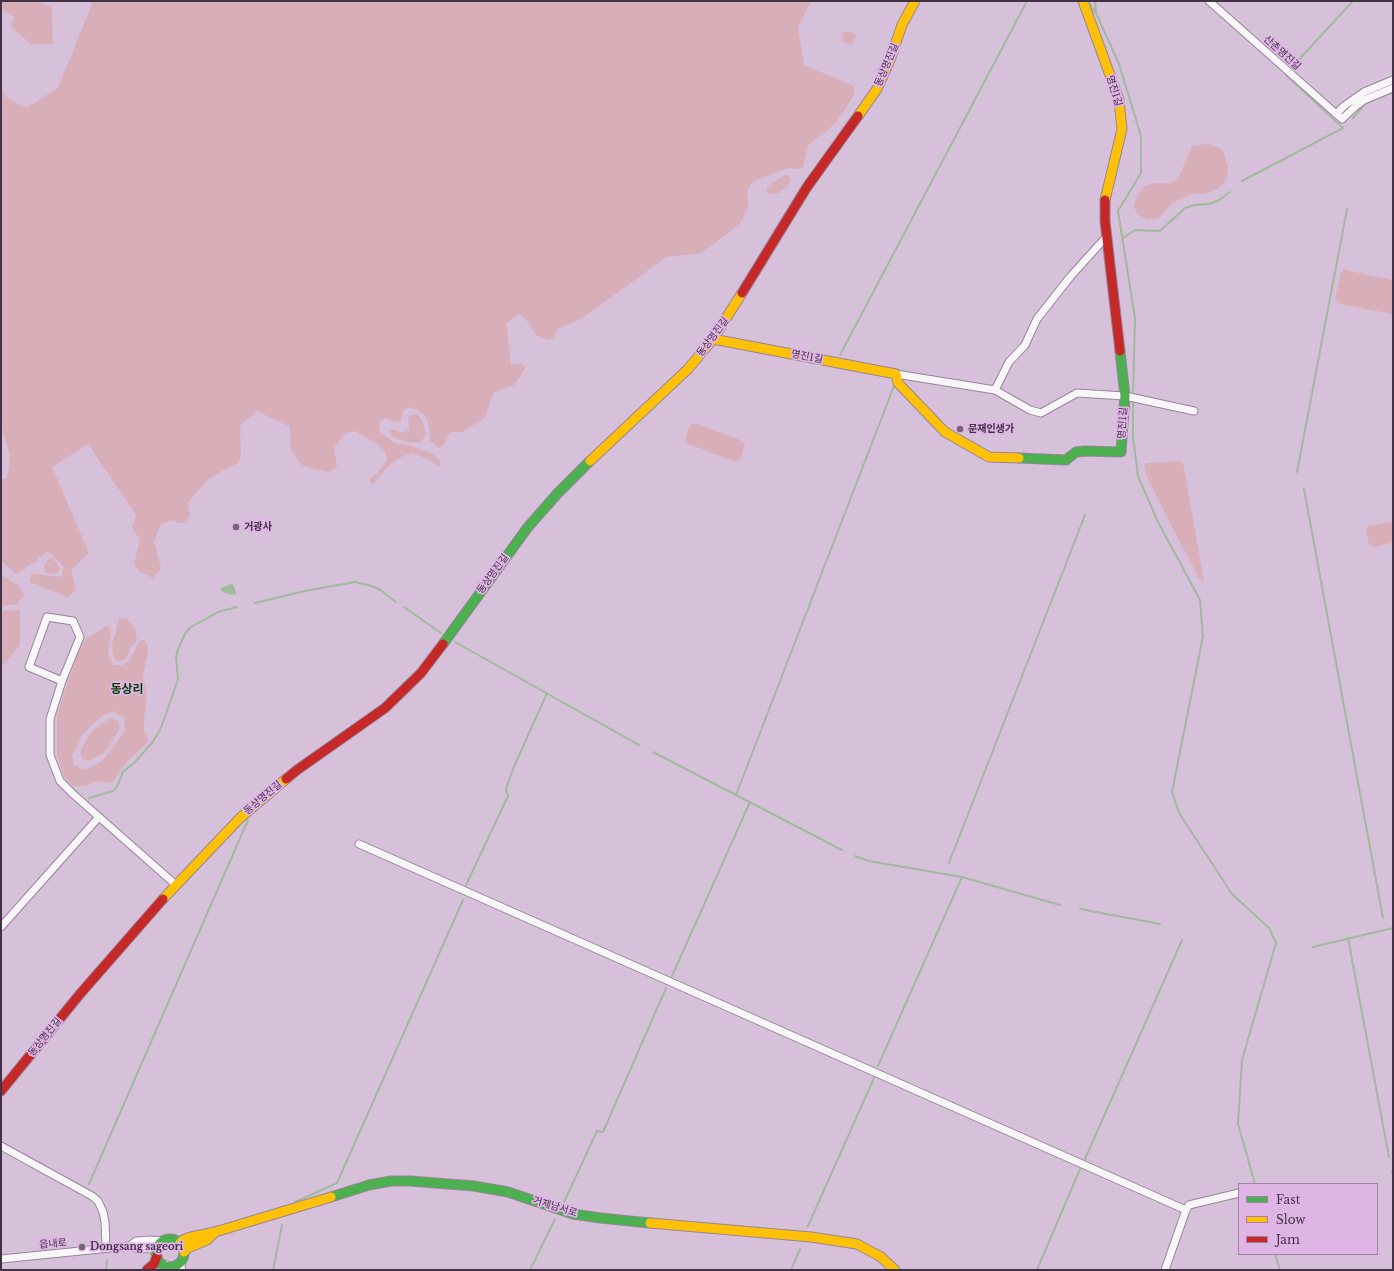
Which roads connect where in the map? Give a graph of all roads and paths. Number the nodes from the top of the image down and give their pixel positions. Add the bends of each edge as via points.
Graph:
1 (915, 1) edge
2 (1083, 1) edge
3 (1209, 1) edge
4 (1393, 80) edge
5 (1393, 88) edge
6 (1336, 114) junction
7 (1107, 236) junction
8 (713, 339) junction
9 (896, 374) junction
10 (995, 390) junction
11 (1125, 396) junction
12 (1194, 411) dead end
13 (62, 681) junction
14 (99, 817) junction
15 (359, 844) dead end
16 (176, 885) junction
17 (1, 927) edge
18 (1, 1091) edge
19 (1, 1146) edge
20 (1238, 1194) edge
21 (1186, 1210) junction
22 (215, 1232) junction
23 (164, 1240) junction
24 (181, 1241) junction
25 (130, 1246) junction
26 (106, 1248) junction
27 (157, 1254) junction
28 (1, 1259) edge
29 (182, 1261) edge
30 (165, 1268) edge
31 (147, 1270) edge
32 (895, 1270) edge
33 (1165, 1270) edge

1 - 8 street, 동상명진길 via 902,25 877,89 807,187
2 - 7 street, 명진1길 via 1119,100 1122,129 1105,197
3 - 6 street, 산촌명진길
4 - 6 street via 1364,92
5 - 6 street, 산촌명진길 via 1364,100 1342,119
7 - 10 street via 1037,319 1025,345 1009,362
7 - 11 street, 명진1길
8 - 9 street, 명진1길
8 - 16 street, 동상명진길 via 688,369 599,452 542,510 411,684 385,708 297,770 240,818
9 - 10 street
9 - 11 street, 명진1길 via 898,383 945,432 989,457 1066,460 1076,452 1121,452
10 - 11 street via 1030,410 1042,413 1077,393
11 - 12 street
13 - 13 street via 29,667 47,617 73,621 80,637
13 - 14 street via 50,719 50,755 60,781
14 - 16 street
14 - 17 street
15 - 21 street
16 - 18 street, 동상명진길 via 80,994
19 - 26 street via 92,1196 98,1202 106,1222
20 - 21 street via 1189,1205
21 - 33 street
22 - 24 street, 거제남서로
22 - 29 street, 거제남서로 via 207,1240 188,1248
22 - 32 street, 거제남서로 via 369,1184 410,1181 474,1186 508,1192 573,1214 600,1218 810,1237 857,1244 881,1257
23 - 24 street
23 - 25 street, 읍내로 via 136,1241
23 - 27 street via 160,1243
24 - 29 street
25 - 26 street, 읍내로
25 - 27 street, 읍내로 via 146,1248
26 - 28 street, 읍내로
27 - 30 street
27 - 31 street via 154,1264
29 - 30 street

